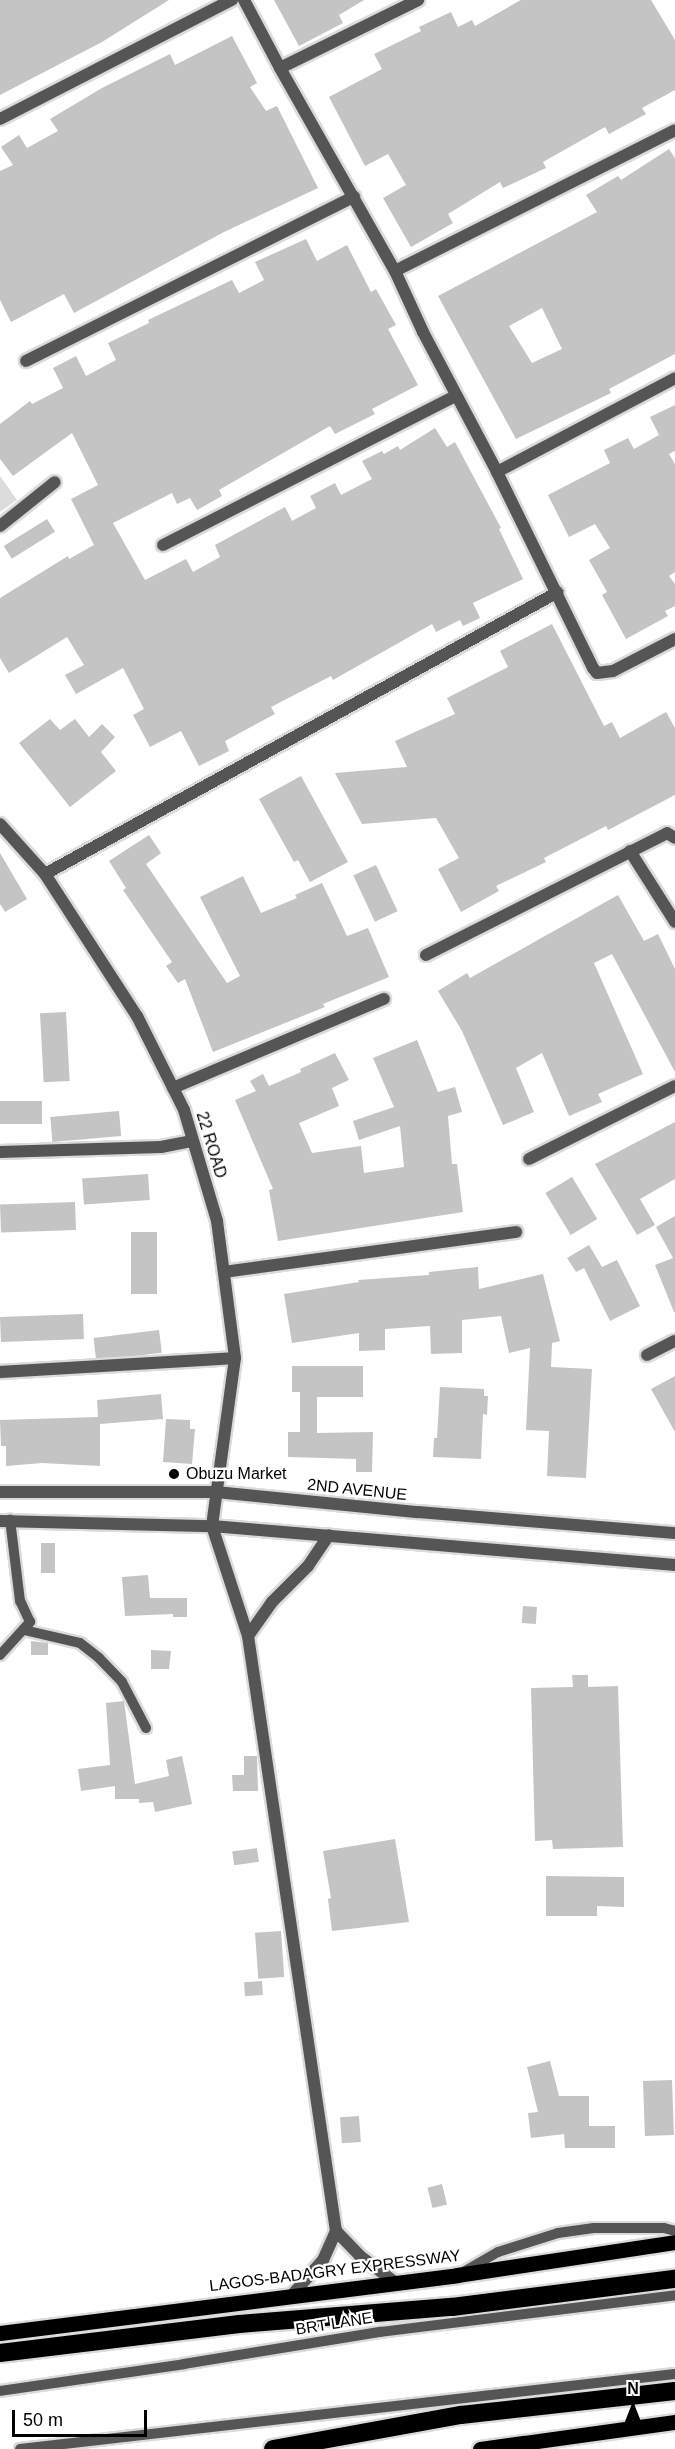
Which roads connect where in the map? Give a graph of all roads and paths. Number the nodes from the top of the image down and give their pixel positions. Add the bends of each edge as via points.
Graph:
1 (232, 0) edge
2 (244, 0) edge
3 (418, 0) edge
4 (280, 68) junction
5 (0, 119) edge
6 (675, 130) edge
7 (354, 197) junction
8 (395, 271) junction
9 (26, 361) dead end
10 (675, 378) edge
11 (456, 396) junction
12 (497, 472) junction
13 (55, 482) dead end
14 (0, 526) edge
15 (163, 545) dead end
16 (558, 592) junction
17 (675, 639) edge
18 (0, 824) edge
19 (675, 838) edge
20 (630, 851) junction
21 (45, 874) junction
22 (675, 922) edge
23 (426, 955) dead end
24 (384, 999) dead end
25 (675, 1086) edge
26 (173, 1088) junction
27 (192, 1141) junction
28 (0, 1152) edge
29 (529, 1159) dead end
30 (516, 1232) dead end
31 (224, 1272) junction
32 (675, 1341) edge
33 (647, 1355) dead end
34 (234, 1358) junction
35 (0, 1372) edge
36 (0, 1492) edge
37 (216, 1492) junction
38 (5, 1521) edge
39 (212, 1526) junction
40 (675, 1533) edge
41 (328, 1535) junction
42 (675, 1565) edge
43 (24, 1630) junction
44 (248, 1636) junction
45 (0, 1655) edge
46 (146, 1728) dead end
47 (336, 2231) junction
48 (675, 2231) edge
49 (675, 2242) edge
50 (457, 2276) junction
51 (675, 2279) edge
52 (396, 2283) junction
53 (292, 2295) junction
54 (675, 2295) edge
55 (0, 2333) edge
56 (0, 2353) edge
57 (675, 2374) edge
58 (0, 2391) edge
59 (675, 2391) edge
60 (675, 2422) edge
61 (531, 2446) edge
62 (20, 2449) edge
63 (273, 2449) edge
64 (480, 2449) edge

1 - 5 street
2 - 4 street
3 - 4 street
4 - 7 street
6 - 8 street
7 - 8 street
7 - 9 street
8 - 11 street
10 - 12 street
11 - 12 street
11 - 15 street
12 - 16 street
13 - 14 street
16 - 17 street via 597,673 613,671
16 - 21 street
18 - 21 street, 22 ROAD
19 - 20 street via 667,833
20 - 22 street
20 - 23 street
21 - 26 street, 22 ROAD via 137,1016
24 - 26 street
25 - 29 street
26 - 27 street, 22 ROAD
27 - 28 street via 161,1147
27 - 31 street, 22 ROAD via 218,1221
30 - 31 street
31 - 34 street, 22 ROAD
32 - 33 street
34 - 35 street
34 - 37 street, 22 ROAD
36 - 37 street, 2ND AVENUE
37 - 39 street, 22 ROAD
37 - 40 street, 2ND AVENUE
38 - 39 street
38 - 43 lane via 20,1601 30,1622
39 - 41 street
39 - 44 street
41 - 42 street
41 - 44 street via 308,1566 272,1602
43 - 45 lane
43 - 46 lane via 80,1643 99,1658 122,1683
44 - 47 street
47 - 52 street via 360,2256
47 - 53 street via 322,2260
48 - 50 lane via 594,2228 558,2233 498,2252
49 - 50 main road, LAGOS-BADAGRY EXPRESSWAY
50 - 52 main road, LAGOS-BADAGRY EXPRESSWAY
51 - 56 highway via 452,2307 239,2324
52 - 53 main road, LAGOS-BADAGRY EXPRESSWAY
53 - 55 main road, LAGOS-BADAGRY EXPRESSWAY
54 - 58 lane, BRT LANE via 380,2332
57 - 62 lane
59 - 63 highway via 461,2415
60 - 61 main road
61 - 64 main road

